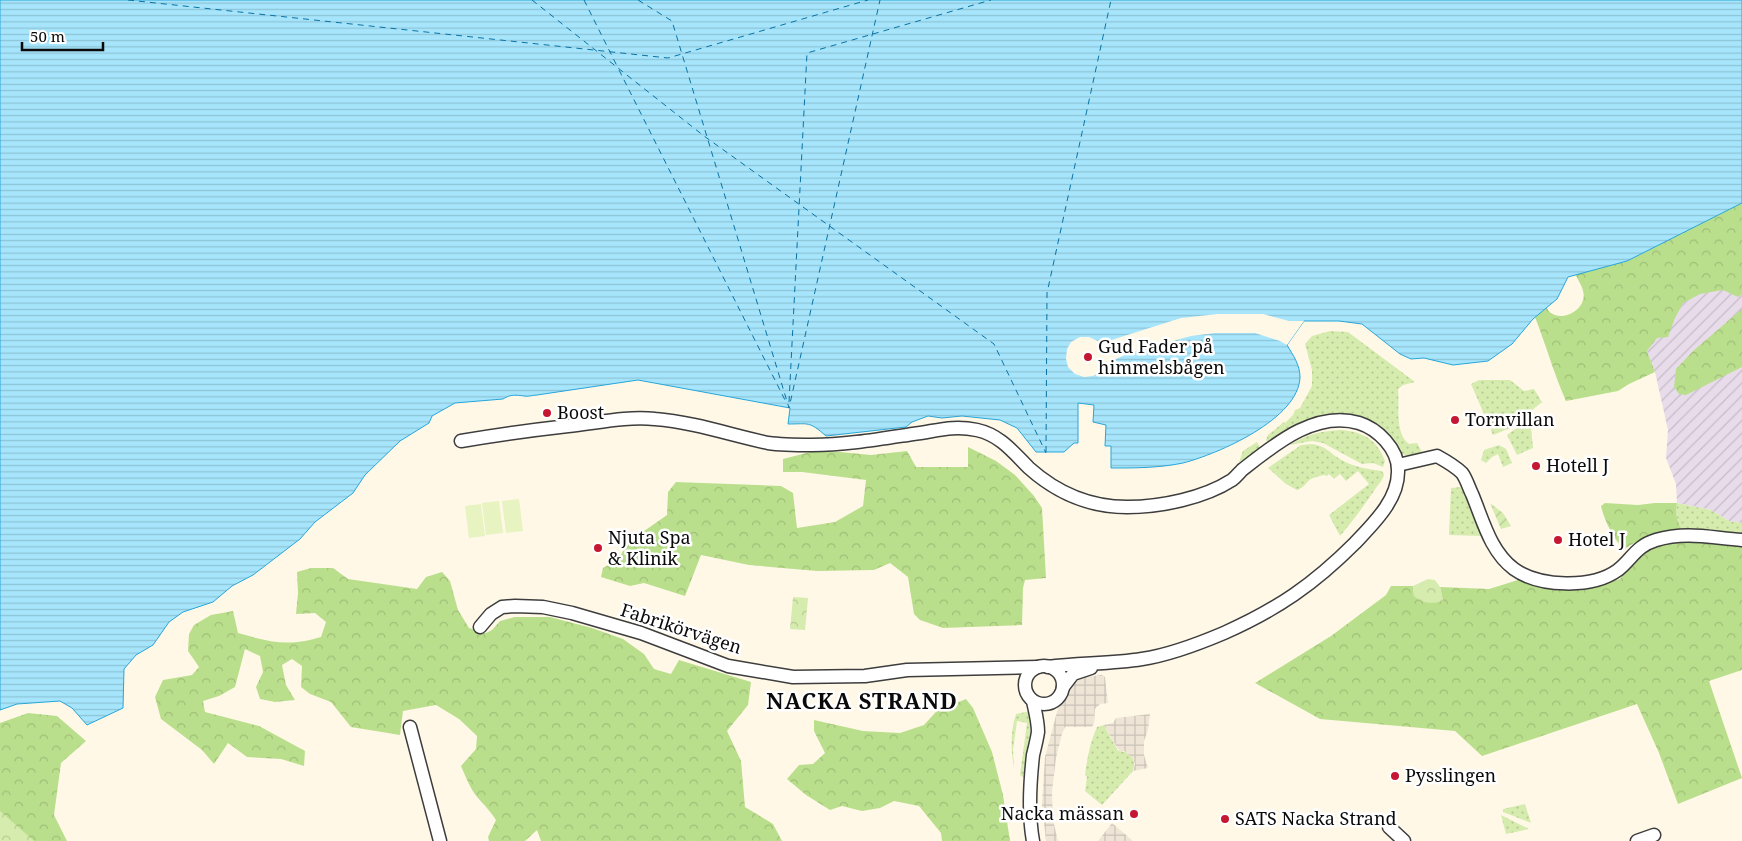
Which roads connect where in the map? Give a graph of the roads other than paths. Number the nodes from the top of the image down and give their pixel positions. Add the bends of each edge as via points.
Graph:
1 (461, 441) dead end
2 (1398, 465) junction
3 (1742, 540) edge
4 (480, 627) dead end
5 (1101, 664) junction
6 (1043, 667) junction
7 (1000, 668) junction
8 (1025, 687) junction
9 (1062, 687) junction
10 (1033, 701) junction
11 (1054, 701) junction
12 (410, 727) dead end
13 (1038, 732) junction
14 (1389, 827) dead end
15 (1654, 835) dead end
16 (440, 841) edge
17 (1033, 841) edge
18 (1404, 841) edge
19 (1637, 841) edge

1 - 2 street via 633,418 657,419 772,443 814,445 916,434 948,427 966,428 997,438 1042,479 1063,492 1091,503 1129,507 1197,496 1232,480 1303,428 1327,422 1348,421 1374,431 1385,439
2 - 3 street via 1437,456 1463,474 1496,551 1513,568 1536,580 1567,583 1601,579 1620,568 1648,542 1680,535
2 - 5 street via 1398,480 1393,494 1369,529 1319,577 1284,602 1204,642 1154,657
4 - 7 street, Fabrikörvägen via 490,614 502,607 543,607 641,633 728,666 793,677
5 - 6 street, Fabrikörvägen
5 - 9 street via 1073,674
6 - 7 street, Fabrikörvägen
6 - 8 street via 1029,673
6 - 9 street via 1057,672
7 - 8 street via 1017,677
8 - 10 street
9 - 11 street
10 - 11 street via 1044,704
10 - 13 street
11 - 13 street
12 - 16 street
13 - 17 street via 1031,783
14 - 18 street
15 - 19 street

